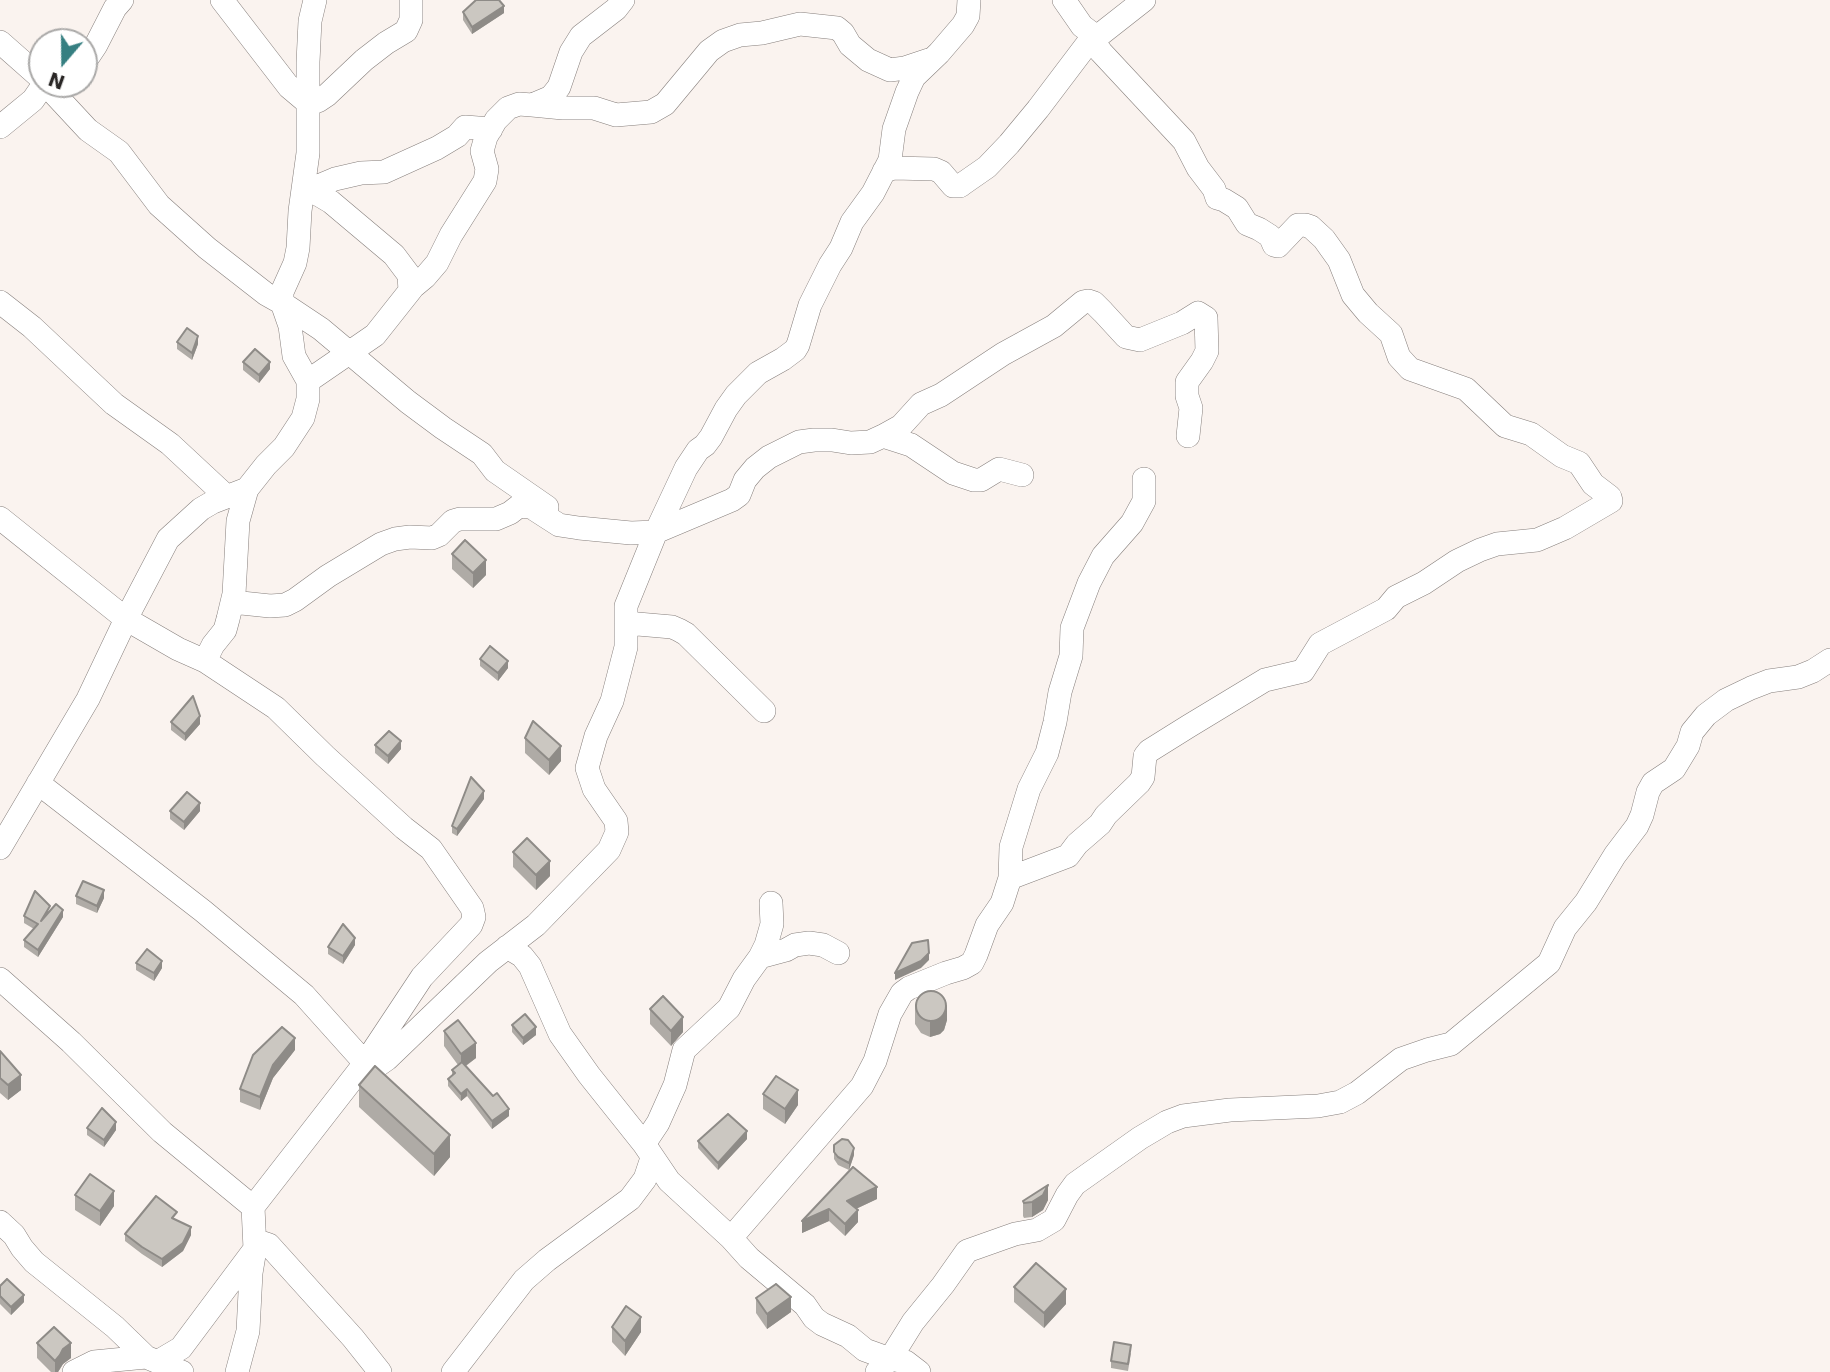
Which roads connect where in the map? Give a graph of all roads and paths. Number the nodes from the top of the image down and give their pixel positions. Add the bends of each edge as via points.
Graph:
1 (122, 0) edge
2 (222, 0) edge
3 (315, 0) edge
4 (411, 0) edge
5 (623, 0) edge
6 (969, 0) edge
7 (1064, 0) edge
8 (1144, 0) edge
9 (1094, 35) junction
10 (98, 41) edge
11 (0, 42) edge
12 (933, 58) junction
13 (28, 66) edge
14 (35, 98) edge
15 (60, 98) edge
16 (307, 103) junction
17 (532, 105) junction
18 (0, 127) edge
19 (491, 129) junction
20 (884, 171) junction
21 (307, 191) junction
22 (410, 291) junction
23 (0, 302) edge
24 (282, 303) junction
25 (350, 352) junction
26 (308, 380) junction
27 (883, 436) junction
28 (1188, 436) dead end
29 (1022, 475) dead end
30 (1144, 479) dead end
31 (237, 493) junction
32 (0, 518) edge
33 (582, 528) junction
34 (656, 532) junction
35 (232, 602) junction
36 (126, 619) junction
37 (626, 623) junction
38 (1830, 660) edge
39 (205, 661) junction
40 (764, 711) dead end
41 (38, 782) junction
42 (0, 848) edge
43 (1010, 878) junction
44 (771, 903) dead end
45 (508, 947) junction
46 (838, 953) dead end
47 (760, 957) junction
48 (0, 979) edge
49 (361, 1068) junction
50 (651, 1164) junction
51 (253, 1207) junction
52 (0, 1222) edge
53 (731, 1238) junction
54 (255, 1249) junction
55 (153, 1359) junction
56 (884, 1366) edge
57 (74, 1372) edge
58 (182, 1372) edge
59 (237, 1372) edge
60 (380, 1372) edge
61 (453, 1372) edge
62 (919, 1372) edge

1 - 10 street
2 - 16 street via 289,87
3 - 16 street
4 - 16 street via 406,31 364,60 327,95
5 - 17 street via 581,36 559,88
6 - 12 street via 963,25
7 - 9 street
8 - 9 street
9 - 20 street via 1009,144 964,183 953,186 934,169
9 - 43 street via 1101,52 1184,141 1217,198 1237,208 1248,224 1270,236 1274,245 1298,225 1311,227 1339,260 1353,295 1391,334 1399,357 1410,369 1466,388 1505,426 1531,434 1579,463 1611,502 1537,540 1497,544 1457,561 1396,597 1386,609 1320,644 1303,671 1265,680 1200,719 1149,751 1139,783 1068,856
11 - 13 street
12 - 17 street via 890,69 868,60 837,28 800,24 723,41 709,51 665,104 650,112 616,115 594,108
12 - 20 street via 914,76 907,92
14 - 18 street
15 - 24 street via 88,130 119,152 159,205 207,248
16 - 21 street
17 - 19 street via 508,108
19 - 21 street via 465,127 437,148 384,173 335,179
19 - 22 street via 482,151 485,181 437,263
20 - 34 street via 810,305 799,345 758,373 736,395 711,437 685,468
21 - 22 street via 331,202 394,255 409,275
21 - 24 street via 295,263
22 - 25 street via 375,335
23 - 31 street via 114,404
24 - 25 street
24 - 26 street via 294,356
25 - 26 street
25 - 33 street via 408,402 482,454 495,471
26 - 31 street via 303,418 284,447
27 - 28 street via 901,426 921,404 1088,301 1126,337 1140,340 1196,314 1206,318 1207,351 1187,382 1191,408
27 - 29 street via 911,445 953,473 974,480 999,469
27 - 34 street via 870,442 799,442 755,468 732,500
30 - 43 street via 1144,501 1132,523 1102,556 1072,628 1071,656 1047,753 1029,789 1011,847
31 - 35 street
31 - 36 street via 201,509 168,539
32 - 36 street
33 - 34 street
33 - 35 street via 559,525 531,507 519,506 496,519 453,521 432,538 410,537 381,544 285,605
34 - 37 street via 626,606
35 - 39 street via 225,630
36 - 39 street
36 - 41 street via 88,699
37 - 40 street via 679,629
37 - 45 street via 626,647 612,701 587,768 594,789 616,821 617,832 609,850 536,925
38 - 56 street via 1798,677 1751,688 1706,715 1674,769 1653,783 1637,826 1565,928 1549,963 1451,1044 1401,1059 1340,1102 1230,1110 1167,1122 1075,1184 1054,1220 1037,1230 967,1251
39 - 49 street via 276,708 431,849 472,908 471,925 422,977
41 - 42 street
41 - 49 street via 304,995
43 - 53 street via 972,963 902,993 862,1086
44 - 47 street via 772,924
45 - 49 street via 387,1059
45 - 50 street via 530,966 560,1034
46 - 47 street via 809,943
47 - 50 street via 729,1008 684,1050 658,1123
48 - 51 street via 162,1132
49 - 51 street
50 - 53 street
50 - 61 street via 629,1199 524,1280
51 - 54 street
52 - 55 street via 34,1262
53 - 56 street via 814,1318 848,1336
54 - 55 street via 181,1348
54 - 59 street via 248,1331
54 - 60 street via 269,1245
55 - 57 street via 94,1362
55 - 58 street
56 - 62 street via 906,1362

